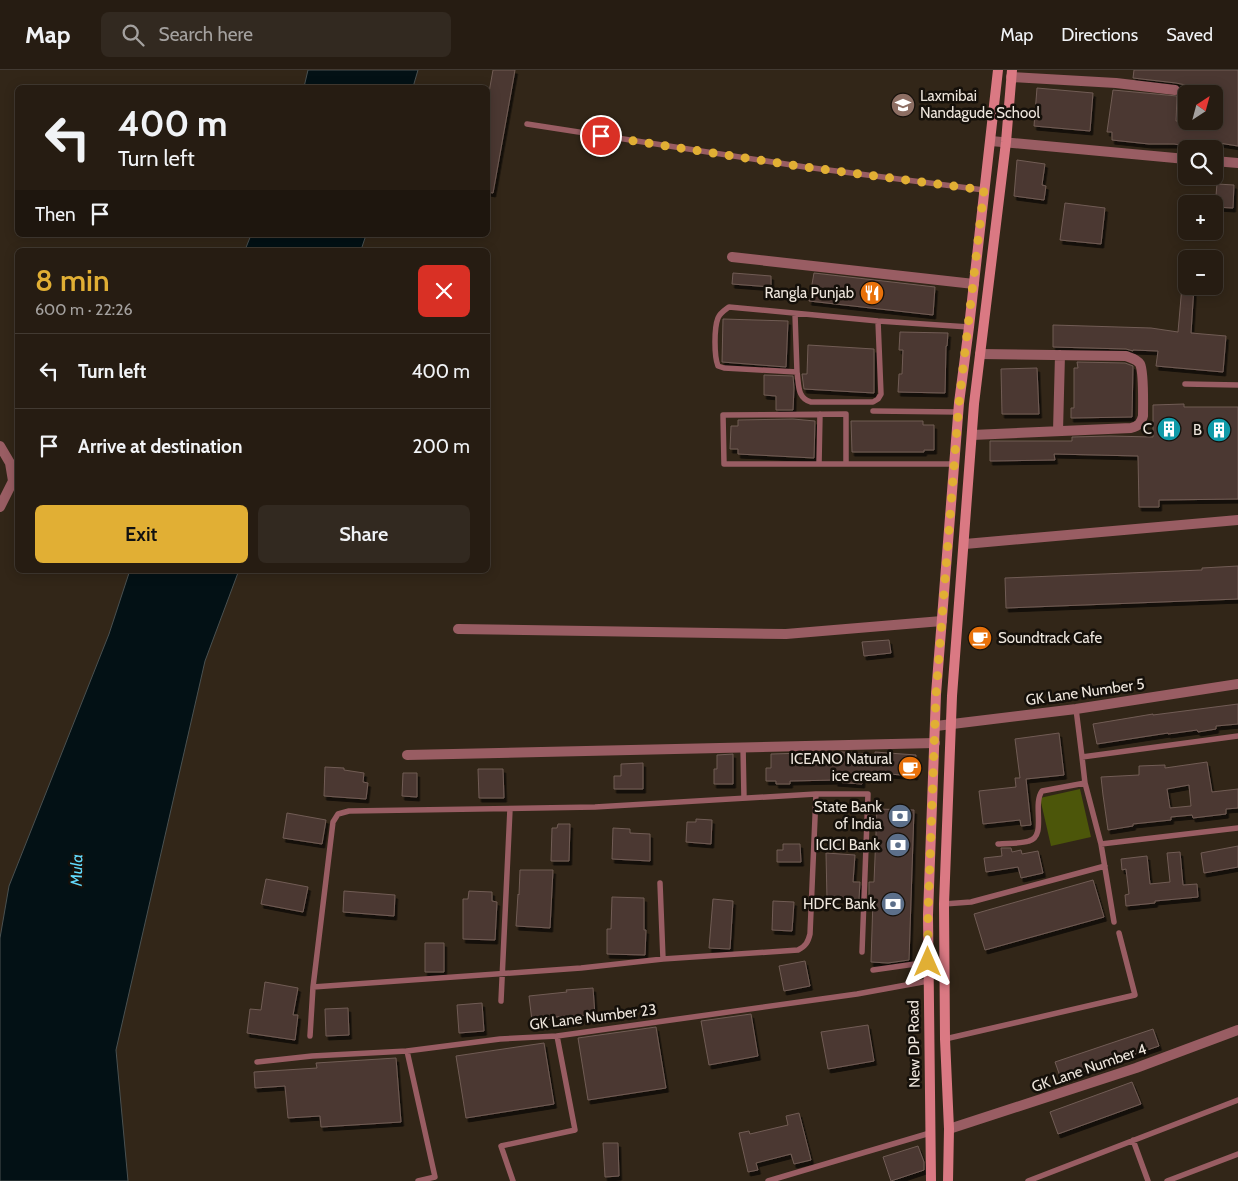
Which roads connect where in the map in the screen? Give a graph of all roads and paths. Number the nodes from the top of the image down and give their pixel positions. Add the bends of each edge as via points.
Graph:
1 (998, 70) edge
2 (1012, 74) edge
3 (1175, 90) dead end
4 (527, 124) dead end
5 (990, 141) junction
6 (1006, 142) junction
7 (1178, 158) edge
8 (1223, 162) edge
9 (1238, 163) edge
10 (984, 190) junction
11 (732, 258) dead end
12 (974, 284) junction
13 (795, 314) junction
14 (878, 321) junction
15 (969, 327) junction
16 (980, 354) junction
17 (1060, 355) junction
18 (797, 372) junction
19 (1185, 384) dead end
20 (1238, 385) edge
21 (874, 411) dead end
22 (958, 412) junction
23 (820, 414) junction
24 (1058, 431) junction
25 (972, 435) junction
26 (0, 446) edge
27 (14, 462) edge
28 (819, 464) junction
29 (846, 464) junction
30 (954, 464) junction
31 (0, 507) edge
32 (1238, 520) edge
33 (965, 544) junction
34 (942, 621) junction
35 (458, 629) dead end
36 (1238, 684) edge
37 (1076, 709) junction
38 (951, 725) junction
39 (936, 726) junction
40 (1238, 736) edge
41 (935, 743) junction
42 (743, 746) junction
43 (407, 755) dead end
44 (1082, 756) junction
45 (1085, 784) junction
46 (816, 794) junction
47 (744, 798) junction
48 (510, 809) junction
49 (1238, 828) edge
50 (998, 844) dead end
51 (1101, 844) junction
52 (1105, 866) junction
53 (660, 883) dead end
54 (944, 904) junction
55 (1114, 922) dead end
56 (1119, 933) dead end
57 (862, 952) dead end
58 (663, 959) junction
59 (928, 962) junction
60 (873, 970) dead end
61 (502, 974) junction
62 (928, 981) junction
63 (313, 987) junction
64 (502, 1001) dead end
65 (1238, 1030) edge
66 (310, 1036) dead end
67 (557, 1036) junction
68 (945, 1039) junction
69 (407, 1050) junction
70 (257, 1062) dead end
71 (1238, 1100) edge
72 (949, 1129) junction
73 (930, 1133) junction
74 (1134, 1140) junction
75 (1238, 1154) edge
76 (1045, 1178) edge
77 (418, 1181) edge
78 (513, 1181) edge
79 (768, 1181) edge
80 (931, 1181) edge
81 (948, 1181) edge
82 (1028, 1181) edge
83 (1148, 1181) edge
84 (1167, 1181) edge

1 - 5 main road, New DP Road
2 - 3 street
2 - 6 main road, New DP Road
4 - 10 lane via 805,167
5 - 6 street
5 - 10 main road, New DP Road
6 - 7 street
6 - 16 main road, New DP Road
8 - 9 street
10 - 12 main road, New DP Road
11 - 12 street
12 - 15 main road, New DP Road
13 - 14 lane
13 - 18 lane
13 - 18 lane via 730,307 717,319 715,359 718,366 724,368
14 - 15 lane
14 - 18 lane via 881,394 878,399 873,402 804,400 800,396
15 - 22 main road, New DP Road
16 - 17 street
16 - 25 main road, New DP Road
17 - 24 street
17 - 24 street via 1126,356 1135,359 1142,371 1143,416 1137,427
19 - 20 lane
21 - 22 lane
22 - 30 main road, New DP Road
23 - 28 lane
23 - 28 lane via 723,415 724,464
23 - 29 lane via 846,414
24 - 25 street
25 - 33 main road, New DP Road
26 - 27 street
27 - 31 street via 13,481
28 - 29 lane
29 - 30 lane
30 - 34 main road, New DP Road
32 - 33 street
33 - 38 main road, New DP Road
34 - 35 street via 786,634
34 - 39 main road, New DP Road
36 - 37 street, GK Lane Number 5
37 - 38 street, GK Lane Number 5
37 - 44 lane
38 - 39 street, GK Lane Number 5
38 - 54 main road, New DP Road
39 - 41 main road, New DP Road
40 - 44 lane
41 - 42 street
41 - 59 main road, New DP Road
42 - 43 street
42 - 47 lane
44 - 45 lane
45 - 50 lane via 1042,791 1037,801 1039,831 1035,838
45 - 51 lane
46 - 47 lane
46 - 57 lane via 868,794
46 - 58 lane via 810,934 804,947
47 - 48 lane
48 - 61 lane
48 - 63 lane via 349,811 338,814 334,822
49 - 51 lane
51 - 52 lane
52 - 54 lane via 971,902
52 - 55 lane
53 - 58 lane
54 - 68 main road, New DP Road
56 - 68 lane via 1135,995
58 - 61 lane
59 - 60 lane
59 - 62 main road, New DP Road
61 - 63 lane
61 - 64 lane
62 - 67 lane, GK Lane Number 23
62 - 73 main road, New DP Road
63 - 66 lane
65 - 72 street, GK Lane Number 4 via 1136,1068
67 - 69 lane, GK Lane Number 23
67 - 78 lane via 575,1130 501,1146
68 - 72 main road, New DP Road
69 - 70 lane, GK Lane Number 23
69 - 77 lane via 435,1177
71 - 74 lane
72 - 81 main road, New DP Road
73 - 79 lane
73 - 80 main road, New DP Road
74 - 76 lane
74 - 83 lane
75 - 84 lane
76 - 82 lane

